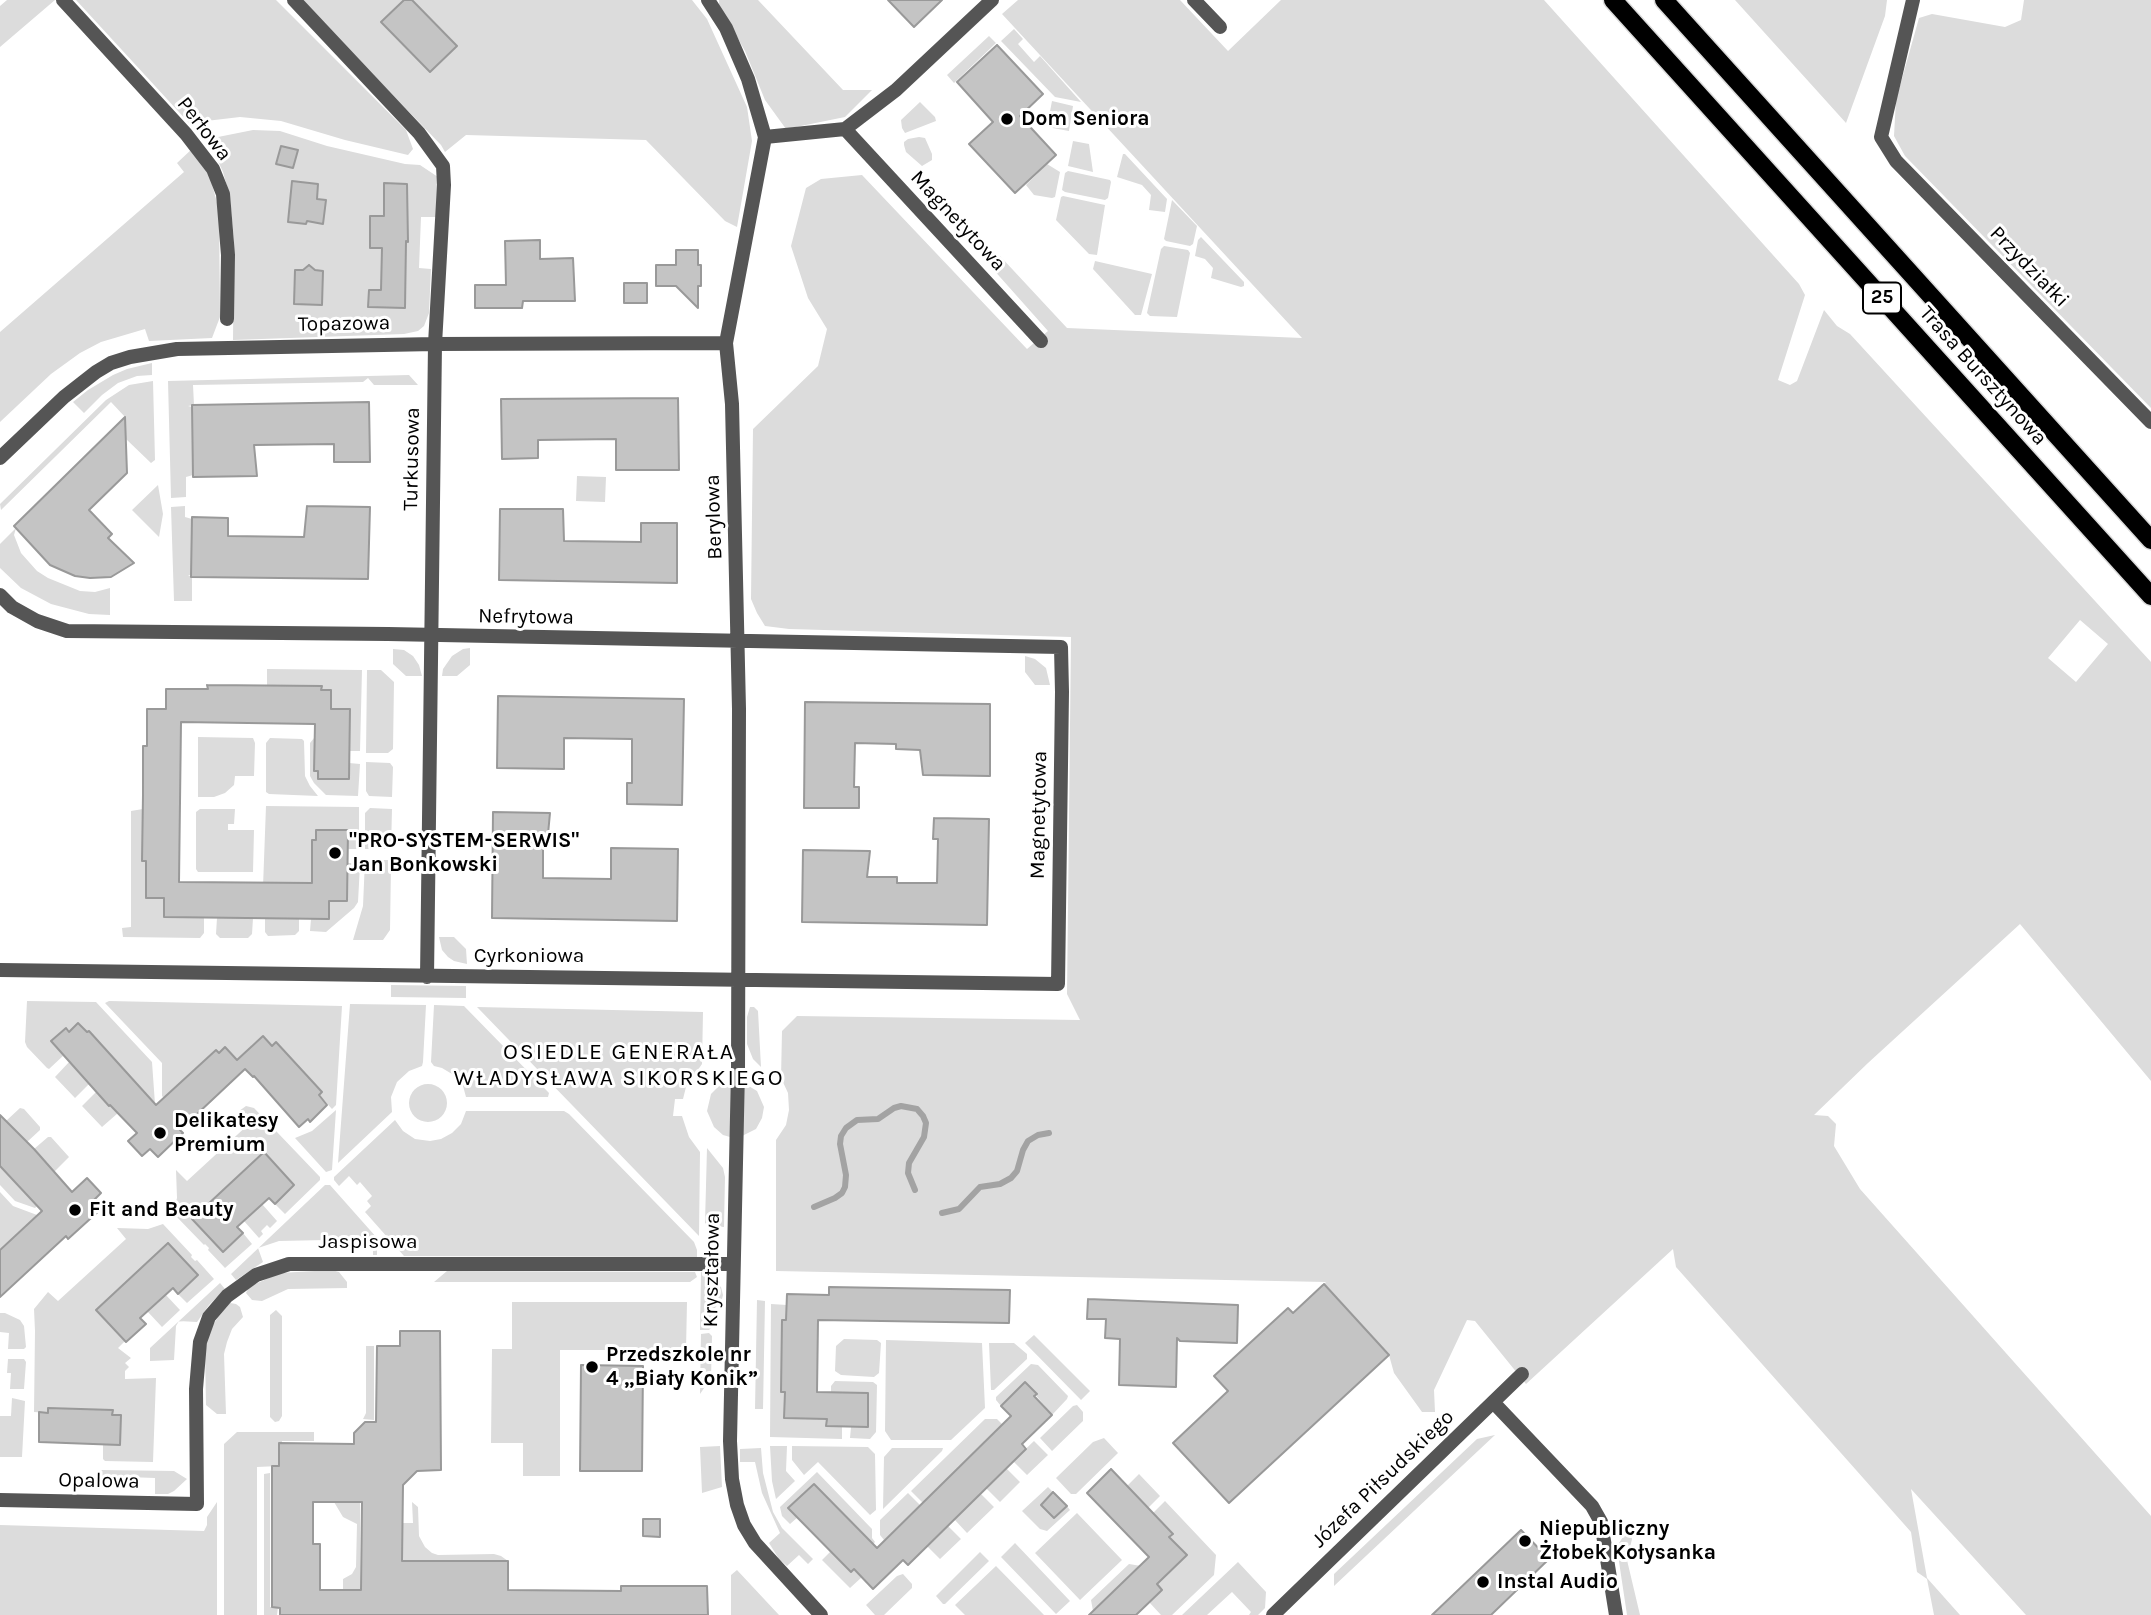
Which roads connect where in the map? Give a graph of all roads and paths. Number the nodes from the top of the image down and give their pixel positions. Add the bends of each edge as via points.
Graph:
1 (63, 0) edge
2 (294, 0) edge
3 (708, 0) edge
4 (992, 0) edge
5 (1194, 0) edge
6 (1613, 0) edge
7 (1664, 0) edge
8 (1913, 0) edge
9 (1220, 27) dead end
10 (845, 128) junction
11 (765, 137) junction
12 (227, 319) dead end
13 (1041, 341) dead end
14 (435, 344) junction
15 (726, 344) junction
16 (2151, 422) edge
17 (0, 458) edge
18 (2151, 540) edge
19 (0, 595) edge
20 (2151, 596) edge
21 (431, 636) junction
22 (739, 642) junction
23 (1061, 647) joint
24 (0, 970) edge
25 (427, 977) junction
26 (737, 980) junction
27 (1058, 984) joint
28 (733, 1264) junction
29 (1522, 1374) dead end
30 (1493, 1402) junction
31 (0, 1500) edge
32 (197, 1504) joint
33 (821, 1615) edge
34 (1273, 1615) edge
35 (1616, 1615) edge

1 - 12 street, Perłowa via 213,169 223,194
2 - 14 street, Turkusowa via 419,133 443,166
3 - 11 street via 748,79
4 - 10 street via 896,90
5 - 9 street
6 - 20 main road, Trasa Bursztynowa / 25
7 - 18 main road, Trasa Bursztynowa / 25
8 - 16 street, Przydziałki via 1881,137 1896,160
10 - 11 street
10 - 13 street, Magnetytowa
11 - 15 street, Berylowa
14 - 15 street, Topazowa
14 - 17 street, Topazowa via 177,349 130,357 96,372
14 - 21 street, Turkusowa
15 - 22 street, Berylowa
19 - 21 street, Nefrytowa via 37,621 67,631
21 - 22 street, Nefrytowa
21 - 25 street, Turkusowa
22 - 23 street, Nefrytowa
22 - 26 street, Berylowa
23 - 27 street, Magnetytowa
24 - 25 street, Cyrkoniowa
25 - 26 street, Cyrkoniowa
26 - 27 street, Cyrkoniowa
26 - 28 street, Kryształowa
28 - 32 street, Jaspisowa via 289,1264 256,1276 227,1296 209,1317 200,1342
28 - 33 street, Kryształowa via 730,1441 737,1505 755,1543
29 - 30 street, Józefa Piłsudskiego
30 - 34 street, Józefa Piłsudskiego
30 - 35 street via 1592,1506 1601,1522
31 - 32 street, Opalowa

